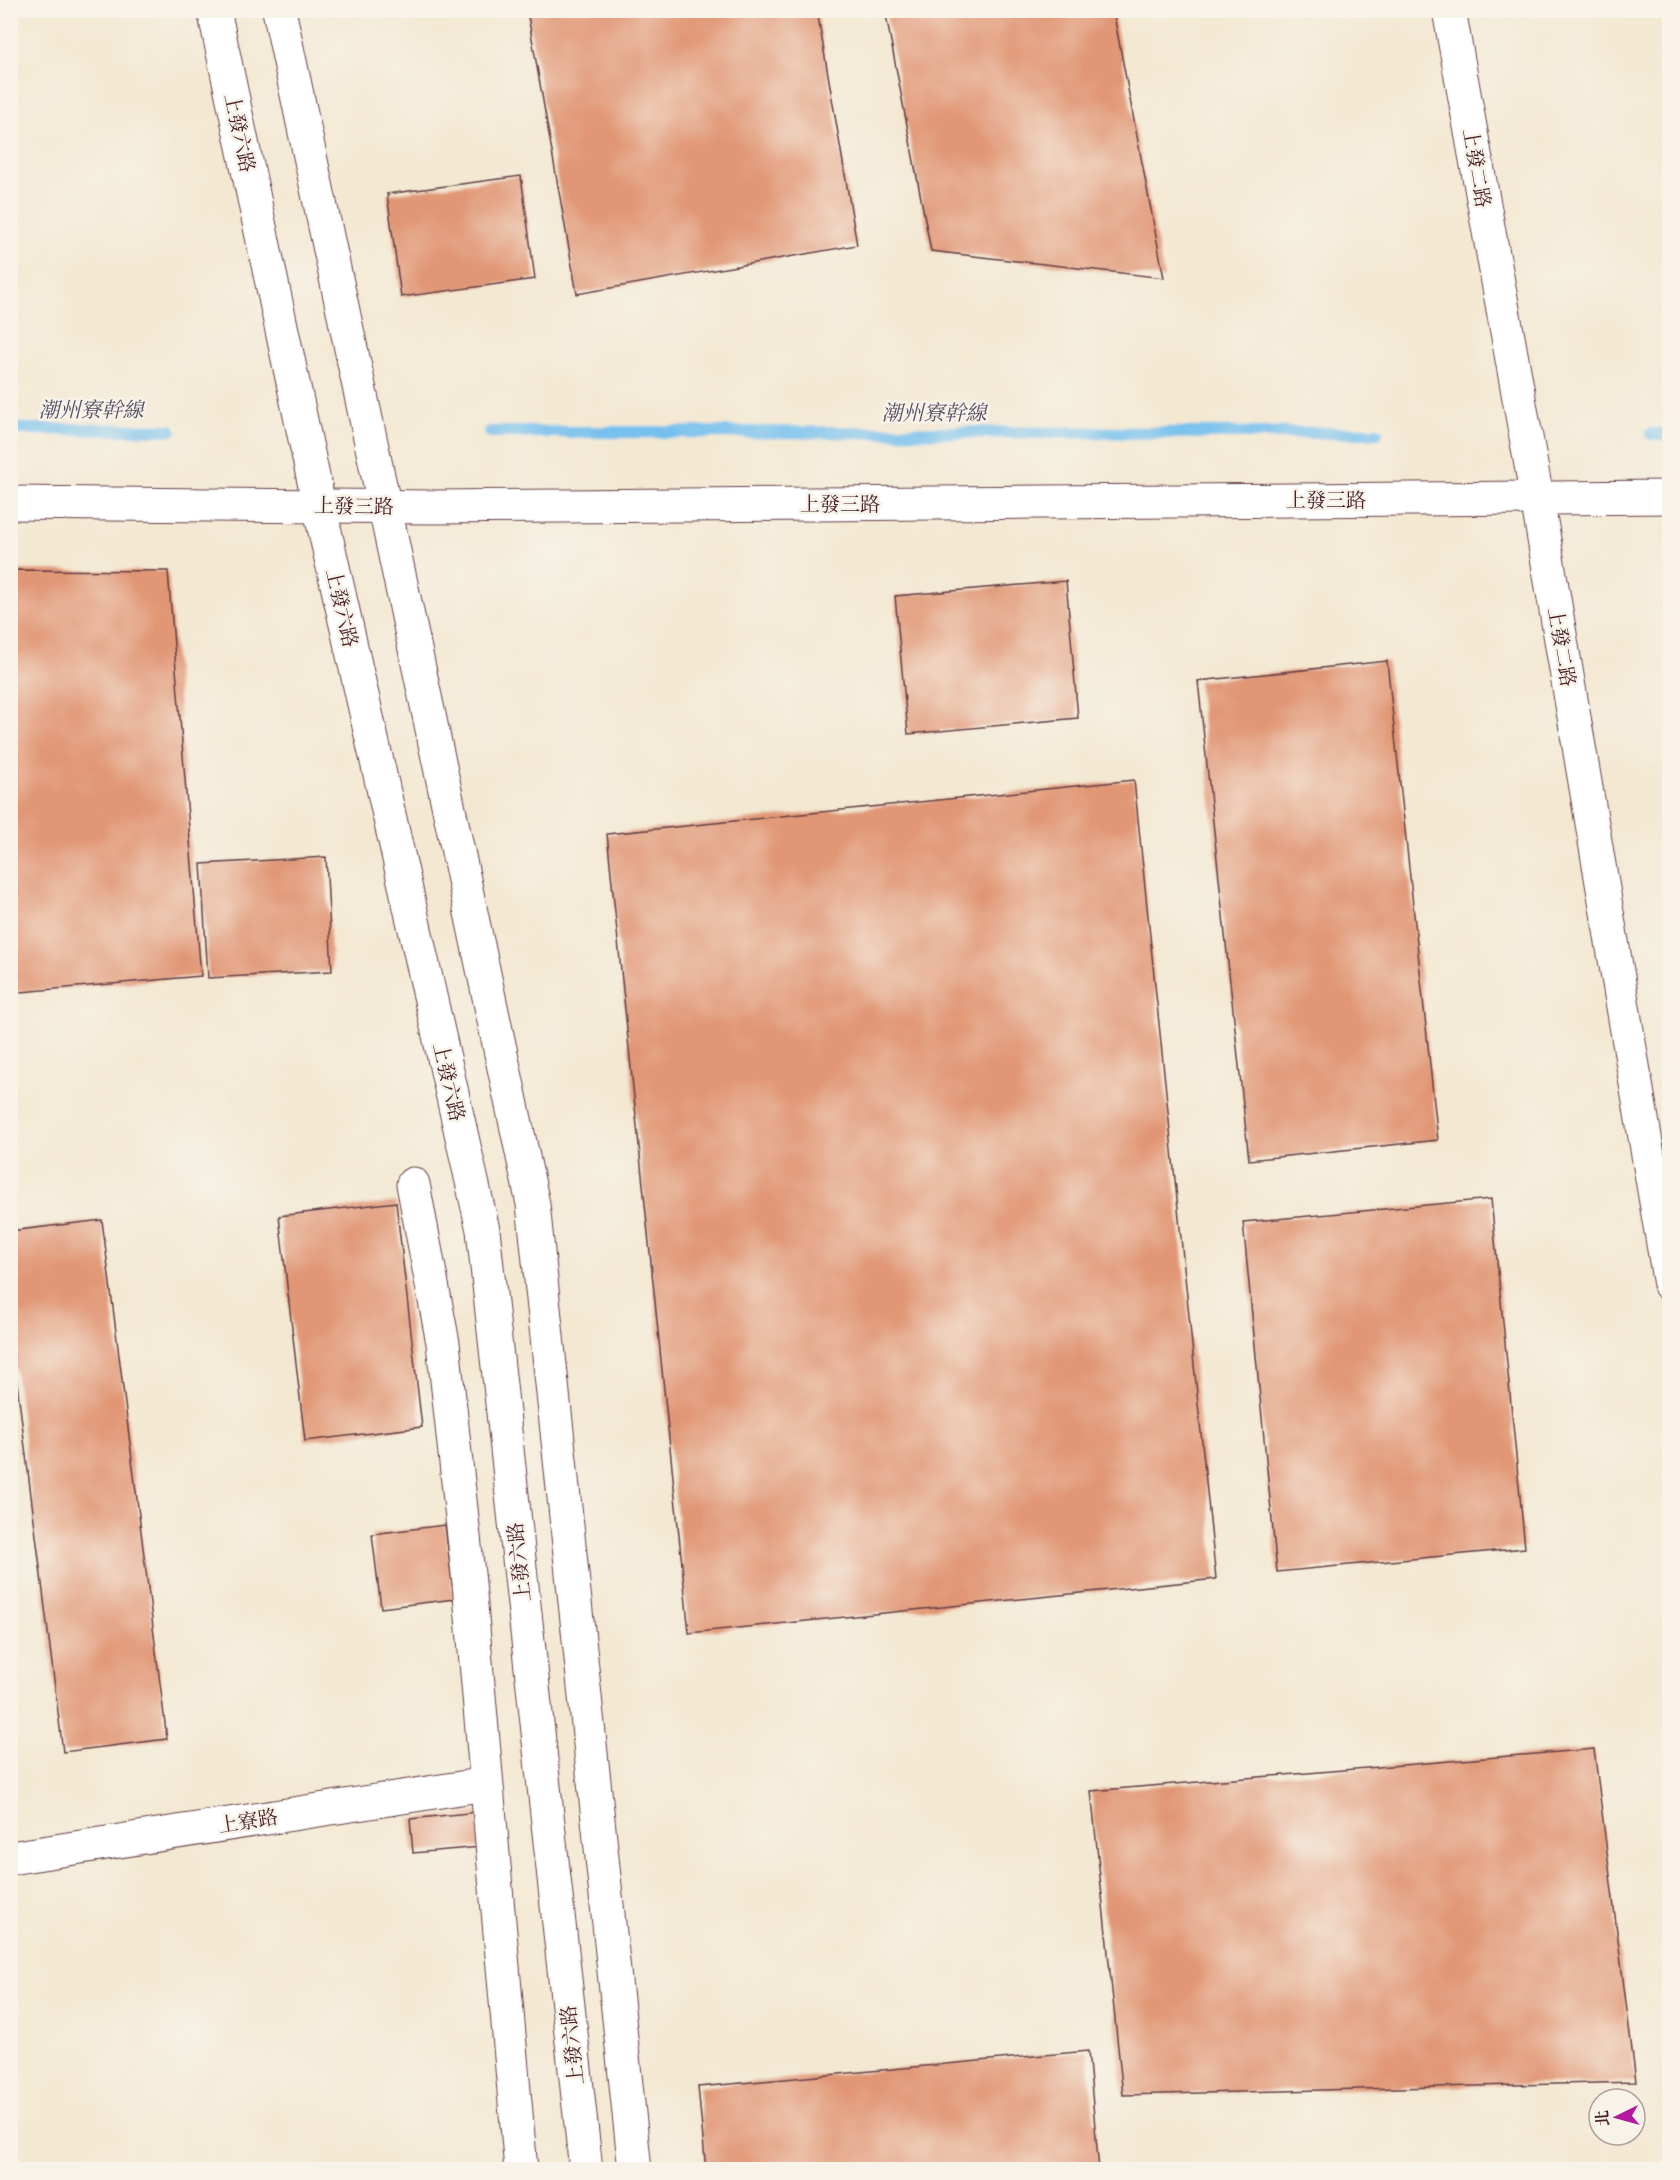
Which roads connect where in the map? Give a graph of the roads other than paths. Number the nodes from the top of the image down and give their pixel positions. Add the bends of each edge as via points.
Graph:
1 (214, 10) edge
2 (279, 10) edge
3 (1449, 10) edge
4 (1670, 497) edge
5 (1537, 498) junction
6 (10, 503) edge
7 (319, 505) junction
8 (383, 506) junction
9 (413, 1184) dead end
10 (1670, 1285) edge
11 (486, 1784) junction
12 (10, 1858) edge
13 (521, 2169) edge
14 (586, 2169) edge
15 (635, 2169) edge

1 - 7 street, 上發六路
2 - 8 street
3 - 5 street, 上發二路
4 - 5 street, 上發三路
5 - 8 street, 上發三路
5 - 10 street, 上發二路
6 - 7 street, 上發三路
7 - 8 street, 上發三路
7 - 14 street, 上發六路 via 483,1230
8 - 15 street via 533,1204
9 - 11 street via 443,1344
11 - 12 street, 上寮路
11 - 13 street

